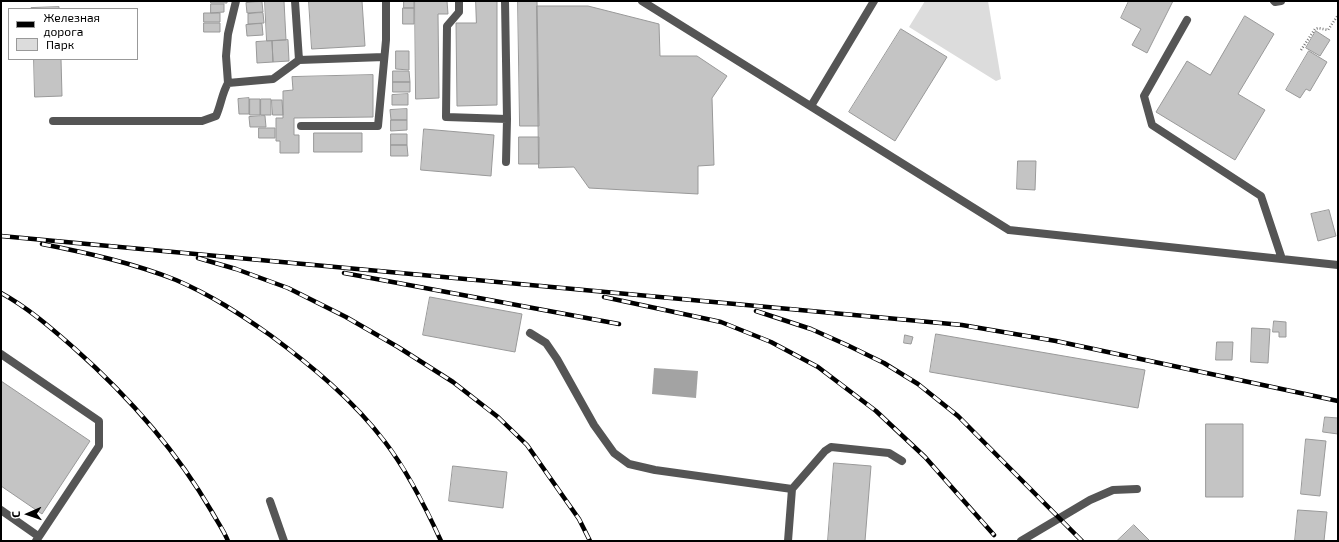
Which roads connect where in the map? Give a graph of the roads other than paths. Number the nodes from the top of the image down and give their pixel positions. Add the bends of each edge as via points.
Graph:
1 (236, 1) edge
2 (295, 1) edge
3 (386, 1) edge
4 (459, 1) edge
5 (505, 1) edge
6 (642, 1) edge
7 (874, 1) edge
8 (1274, 1) edge
9 (1281, 1) edge
10 (1187, 20) dead end
11 (384, 57) junction
12 (300, 60) junction
13 (228, 83) junction
14 (811, 106) junction
15 (507, 120) junction
16 (53, 121) dead end
17 (301, 126) dead end
18 (506, 162) dead end
19 (1282, 259) junction
20 (1338, 265) edge
21 (530, 333) dead end
22 (1, 354) edge
23 (902, 461) dead end
24 (792, 489) junction
25 (1137, 490) dead end
26 (270, 501) dead end
27 (1, 510) edge
28 (37, 538) edge
29 (284, 541) edge
30 (788, 541) edge
31 (1021, 541) edge

1 - 13 lane via 228,34
2 - 12 lane
3 - 11 lane
4 - 15 lane via 459,12 447,26 446,117
5 - 15 lane
6 - 14 lane
7 - 14 lane
8 - 9 lane
10 - 19 lane via 1144,96 1152,125 1261,196
11 - 12 lane
11 - 17 lane via 378,126
12 - 13 lane via 272,80
13 - 16 lane via 216,116 202,121
14 - 19 lane via 1009,230
15 - 18 lane
19 - 20 lane
21 - 24 lane via 546,343 594,425 614,453 629,464
22 - 28 lane via 99,421 99,446
23 - 24 lane via 889,453 831,447
24 - 30 lane
25 - 31 lane via 1113,490 1090,500
26 - 29 lane
27 - 28 lane

